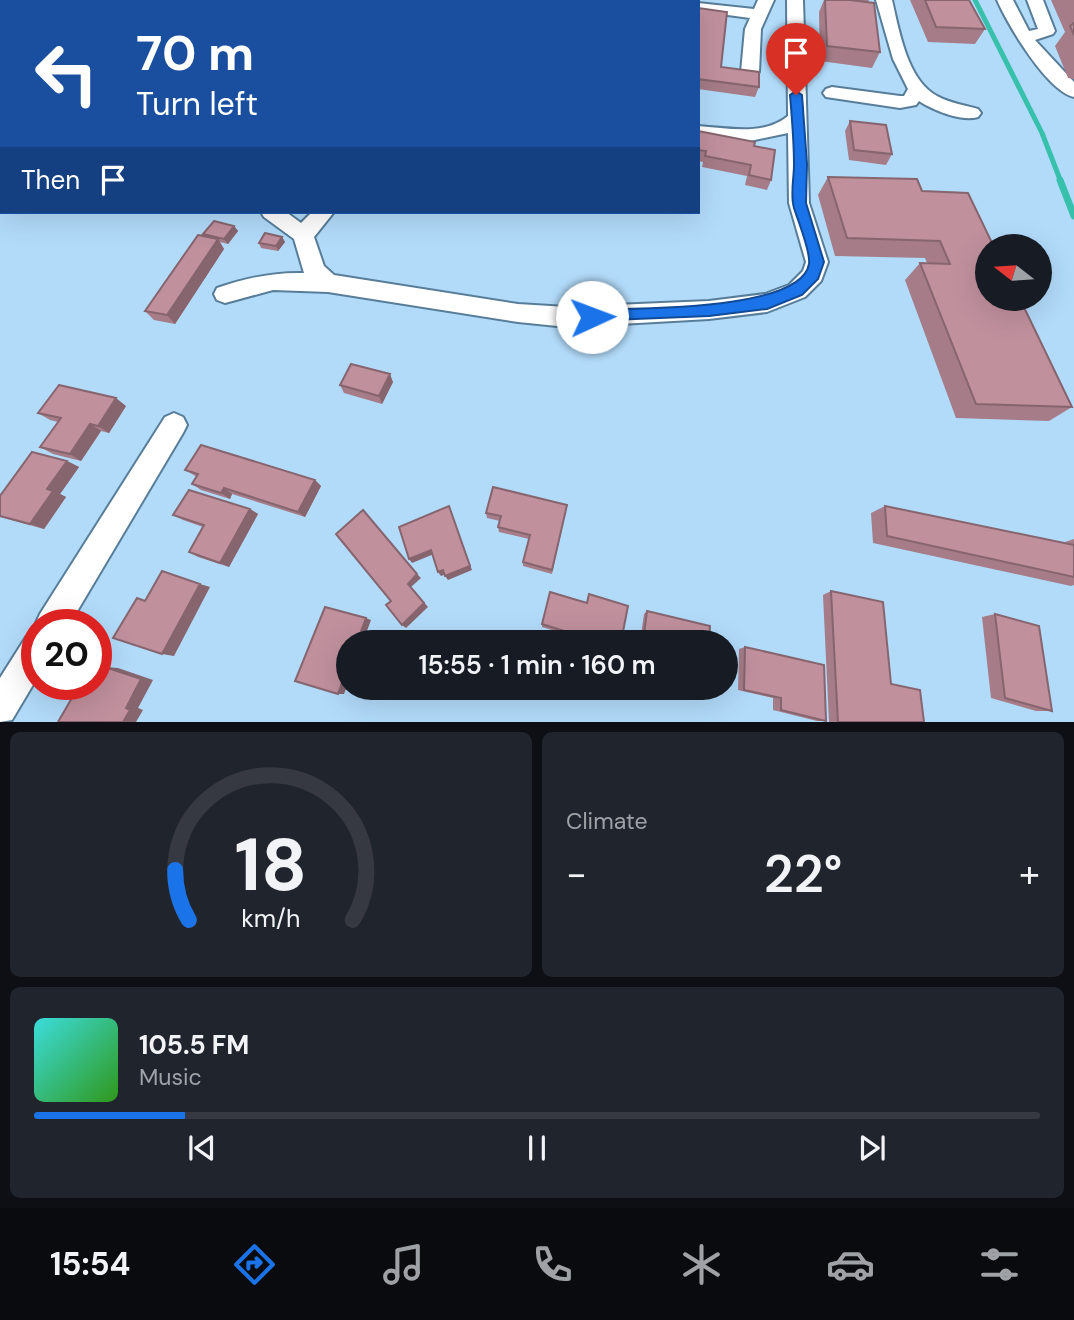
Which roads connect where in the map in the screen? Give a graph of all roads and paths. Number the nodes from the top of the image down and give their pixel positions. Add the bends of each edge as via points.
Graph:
1 (795, 0) edge
2 (884, 0) edge
3 (1005, 0) edge
4 (1035, 0) edge
5 (702, 7) edge
6 (763, 7) edge
7 (1025, 38) junction
8 (750, 72) edge
9 (916, 90) junction
10 (1074, 92) edge
11 (832, 93) dead end
12 (972, 113) dead end
13 (796, 119) junction
14 (700, 132) edge
15 (274, 214) edge
16 (322, 214) edge
17 (303, 235) junction
18 (328, 283) junction
19 (225, 294) dead end
20 (174, 425) dead end
21 (61, 609) edge
22 (21, 674) edge
23 (0, 708) edge

1 - 13 street
2 - 9 street via 905,72
3 - 7 street
4 - 7 street via 1047,31
5 - 6 street
6 - 8 street via 753,29
7 - 10 street via 1047,68
9 - 11 street via 910,100 900,103
9 - 12 street via 944,108
13 - 14 street via 789,127 772,132
13 - 18 street via 799,203 817,262 813,275 797,291 767,303 567,317
15 - 17 street
16 - 17 street
17 - 18 street via 314,271
18 - 19 street via 273,281
20 - 21 street
22 - 23 street

